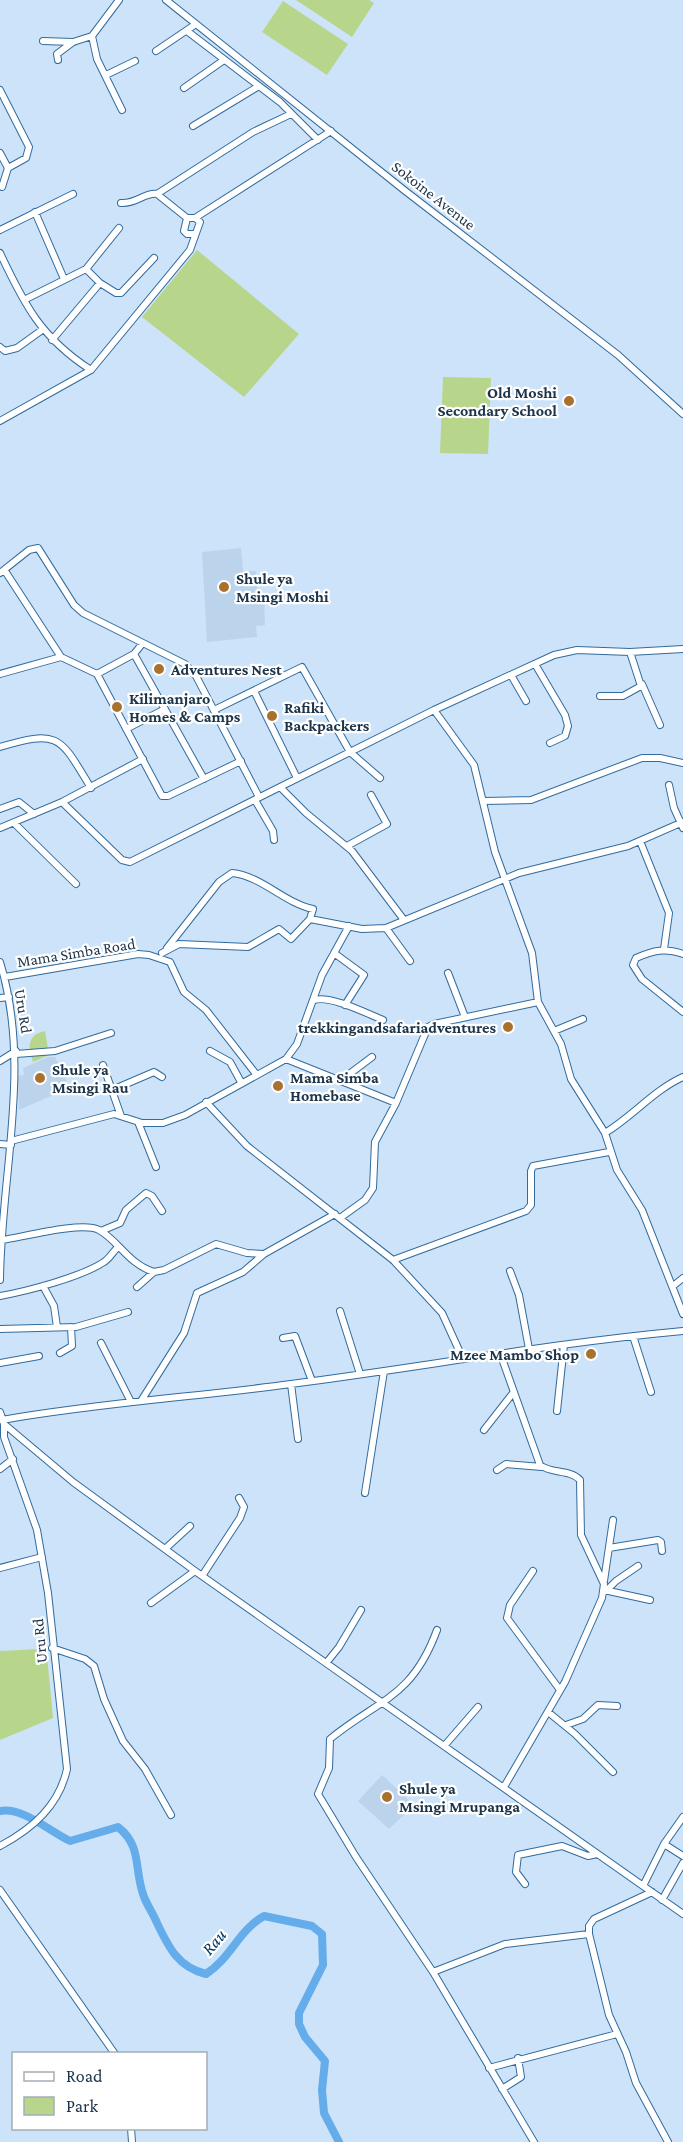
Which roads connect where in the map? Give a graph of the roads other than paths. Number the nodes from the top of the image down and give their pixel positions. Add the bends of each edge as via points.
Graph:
1 (118, 0) edge
2 (166, 0) edge
3 (196, 24) junction
4 (187, 31) junction
5 (92, 36) junction
6 (44, 41) dead end
7 (73, 42) junction
8 (156, 51) dead end
9 (58, 60) dead end
10 (224, 60) junction
11 (135, 61) dead end
12 (106, 75) junction
13 (259, 86) junction
14 (184, 88) dead end
15 (0, 90) edge
16 (122, 110) dead end
17 (291, 114) junction
18 (193, 126) dead end
19 (331, 131) junction
20 (318, 140) junction
21 (0, 153) edge
22 (8, 168) junction
23 (2, 187) dead end
24 (73, 194) dead end
25 (157, 194) junction
26 (121, 203) dead end
27 (34, 212) junction
28 (187, 218) junction
29 (198, 220) junction
30 (119, 228) dead end
31 (0, 230) edge
32 (194, 234) junction
33 (0, 253) edge
34 (154, 258) dead end
35 (86, 269) junction
36 (64, 279) junction
37 (100, 283) junction
38 (24, 300) junction
39 (42, 330) junction
40 (52, 340) junction
41 (0, 347) edge
42 (91, 370) junction
43 (683, 414) edge
44 (0, 421) edge
45 (2, 572) edge
46 (142, 644) junction
47 (683, 648) edge
48 (630, 652) junction
49 (134, 654) junction
50 (62, 657) junction
51 (535, 664) junction
52 (0, 674) edge
53 (97, 674) junction
54 (511, 675) junction
55 (642, 684) junction
56 (254, 691) junction
57 (600, 696) dead end
58 (526, 701) dead end
59 (165, 709) junction
60 (214, 710) junction
61 (434, 710) junction
62 (660, 725) dead end
63 (126, 729) junction
64 (550, 743) dead end
65 (0, 747) edge
66 (350, 752) junction
67 (143, 759) junction
68 (241, 761) junction
69 (683, 763) edge
70 (297, 778) junction
71 (380, 778) dead end
72 (204, 779) junction
73 (669, 784) dead end
74 (280, 787) junction
75 (91, 788) junction
76 (371, 795) dead end
77 (257, 798) junction
78 (483, 801) junction
79 (62, 802) junction
80 (0, 808) edge
81 (34, 814) junction
82 (14, 823) junction
83 (682, 825) edge
84 (0, 828) edge
85 (274, 840) dead end
86 (640, 841) junction
87 (347, 846) junction
88 (506, 879) junction
89 (76, 884) dead end
90 (310, 919) junction
91 (404, 920) junction
92 (349, 926) junction
93 (386, 928) junction
94 (664, 949) junction
95 (333, 953) junction
96 (683, 954) edge
97 (161, 955) junction
98 (410, 961) dead end
99 (0, 962) edge
100 (448, 973) dead end
101 (5, 977) junction
102 (9, 997) junction
103 (0, 998) edge
104 (314, 1000) junction
105 (538, 1002) junction
106 (345, 1005) junction
107 (683, 1012) edge
108 (465, 1017) junction
109 (382, 1020) dead end
110 (583, 1020) dead end
111 (554, 1031) junction
112 (111, 1033) dead end
113 (210, 1051) dead end
114 (16, 1053) junction
115 (372, 1058) dead end
116 (286, 1059) junction
117 (0, 1061) edge
118 (103, 1065) dead end
119 (683, 1070) edge
120 (256, 1074) junction
121 (162, 1077) dead end
122 (682, 1078) edge
123 (340, 1081) junction
124 (241, 1082) junction
125 (112, 1090) junction
126 (206, 1102) junction
127 (396, 1103) junction
128 (121, 1116) junction
129 (138, 1122) junction
130 (605, 1132) junction
131 (0, 1143) edge
132 (11, 1143) junction
133 (609, 1152) junction
134 (0, 1161) edge
135 (9, 1162) junction
136 (156, 1167) dead end
137 (162, 1211) dead end
138 (338, 1216) junction
139 (101, 1231) junction
140 (2, 1240) junction
141 (117, 1248) junction
142 (264, 1254) junction
143 (393, 1260) junction
144 (510, 1271) dead end
145 (154, 1272) junction
146 (683, 1278) edge
147 (0, 1280) edge
148 (43, 1286) junction
149 (673, 1286) junction
150 (137, 1287) dead end
151 (0, 1296) edge
152 (340, 1311) dead end
153 (128, 1312) dead end
154 (683, 1314) edge
155 (57, 1327) junction
156 (71, 1327) junction
157 (0, 1329) edge
158 (683, 1331) edge
159 (633, 1336) junction
160 (283, 1338) dead end
161 (101, 1343) dead end
162 (564, 1345) junction
163 (529, 1349) junction
164 (60, 1353) dead end
165 (500, 1353) junction
166 (39, 1356) dead end
167 (464, 1359) junction
168 (0, 1363) edge
169 (384, 1371) junction
170 (360, 1374) junction
171 (312, 1381) junction
172 (291, 1384) junction
173 (651, 1392) dead end
174 (513, 1393) junction
175 (141, 1401) junction
176 (131, 1402) junction
177 (556, 1411) dead end
178 (0, 1412) edge
179 (3, 1422) junction
180 (484, 1430) dead end
181 (298, 1439) dead end
182 (12, 1460) junction
183 (542, 1467) junction
184 (0, 1468) edge
185 (497, 1470) dead end
186 (365, 1493) dead end
187 (239, 1498) dead end
188 (613, 1520) dead end
189 (190, 1526) dead end
190 (609, 1548) junction
191 (165, 1549) junction
192 (663, 1551) dead end
193 (42, 1557) junction
194 (638, 1566) dead end
195 (0, 1568) edge
196 (195, 1571) junction
197 (532, 1571) dead end
198 (202, 1576) junction
199 (605, 1588) junction
200 (650, 1600) dead end
201 (151, 1603) dead end
202 (361, 1610) dead end
203 (437, 1630) dead end
204 (52, 1648) junction
205 (327, 1662) junction
206 (560, 1690) junction
207 (385, 1703) junction
208 (617, 1706) dead end
209 (478, 1707) dead end
210 (548, 1712) junction
211 (566, 1725) junction
212 (445, 1745) junction
213 (613, 1772) dead end
214 (504, 1787) junction
215 (171, 1815) dead end
216 (683, 1817) edge
217 (664, 1844) junction
218 (0, 1846) edge
219 (597, 1854) junction
220 (683, 1856) edge
221 (683, 1863) edge
222 (525, 1884) dead end
223 (643, 1886) junction
224 (0, 1890) edge
225 (652, 1892) junction
226 (662, 1900) junction
227 (683, 1914) edge
228 (589, 1934) junction
229 (434, 1972) junction
230 (617, 2034) junction
231 (114, 2052) edge
232 (518, 2058) junction
233 (489, 2068) junction
234 (502, 2089) junction
235 (534, 2142) edge
236 (668, 2142) edge

1 - 5 street
2 - 3 street, Sokoine Avenue
3 - 4 street
3 - 19 street, Sokoine Avenue
4 - 8 street
4 - 10 street
5 - 7 street
5 - 12 street via 94,51
6 - 7 street
7 - 9 street via 60,50
10 - 13 street
10 - 14 street
11 - 12 street
12 - 16 street
13 - 17 street
13 - 18 street
15 - 22 street via 29,147 26,158
17 - 20 street
17 - 25 street via 253,132
19 - 20 street
19 - 43 street, Sokoine Avenue via 618,355
20 - 29 street via 205,211
21 - 22 street
22 - 23 street
24 - 27 street
25 - 26 street via 134,203
25 - 28 street
27 - 31 street
27 - 36 street
28 - 29 street
28 - 32 street via 184,231
29 - 32 street via 200,229
30 - 35 street
32 - 42 street via 190,250
33 - 38 street
34 - 37 street via 121,293
35 - 36 street
35 - 37 street
36 - 38 street
37 - 40 street
38 - 39 street
39 - 40 street
39 - 41 street via 13,350
40 - 42 street
42 - 44 street
45 - 46 street via 38,548 83,613
45 - 50 street
46 - 49 street
46 - 60 street via 185,664
47 - 48 street
48 - 51 street via 577,650
48 - 55 street
49 - 53 street
49 - 59 street
50 - 52 street
50 - 53 street
51 - 54 street
51 - 64 street via 567,720 565,736
53 - 63 street
54 - 58 street
54 - 61 street
55 - 57 street via 623,696
55 - 62 street
56 - 60 street
56 - 66 street via 303,667
56 - 70 street
59 - 63 street
59 - 72 street
60 - 68 street
61 - 66 street
61 - 78 street via 472,760
63 - 67 street
65 - 75 street via 30,738 51,738 66,747
66 - 70 street
66 - 71 street
67 - 72 street via 162,796
67 - 75 street
68 - 72 street
68 - 77 street
69 - 78 street via 642,758 531,800
70 - 74 street
73 - 83 street
74 - 77 street
74 - 87 street
75 - 79 street
76 - 87 street via 387,824
77 - 79 street via 127,862
77 - 85 street
78 - 88 street
79 - 81 street
80 - 81 street via 19,802
81 - 82 street
82 - 84 street
82 - 89 street
83 - 86 street
86 - 88 street
86 - 94 street via 669,913
87 - 91 street
88 - 91 street
88 - 105 street via 532,953
90 - 92 street
90 - 97 street via 291,939 279,929 248,947 179,944
90 - 97 street via 314,909 244,876 228,874
91 - 93 street
92 - 93 street
92 - 95 street
93 - 98 street
94 - 96 street
94 - 107 street via 636,958 633,965 642,979
95 - 104 street
95 - 106 street via 364,975
97 - 101 street, Mama Simba Road via 138,954
97 - 120 street, Mama Simba Road via 172,964 184,992 206,1010
99 - 101 street, Uru Rd
100 - 108 street
101 - 102 street, Uru Rd
102 - 103 street
102 - 114 street, Uru Rd
104 - 106 street
104 - 116 street via 297,1044
105 - 108 street
105 - 111 street
106 - 109 street
108 - 127 street via 428,1027
110 - 111 street
111 - 130 street via 571,1079
112 - 114 street via 55,1051
113 - 124 street via 230,1062
114 - 117 street
114 - 132 street, Uru Rd
115 - 123 street
116 - 120 street
116 - 123 street
118 - 125 street
119 - 122 street
120 - 124 street
121 - 125 street via 156,1071
122 - 130 street via 665,1086
123 - 127 street
124 - 126 street
125 - 128 street
126 - 129 street via 164,1123
126 - 138 street via 238,1139
127 - 138 street via 373,1148 373,1188 365,1200
128 - 129 street
128 - 132 street via 114,1113
129 - 136 street
130 - 133 street
131 - 132 street
132 - 135 street, Uru Rd
133 - 143 street via 533,1166 531,1204 526,1211
133 - 149 street via 642,1209
134 - 135 street
135 - 140 street, Uru Rd
137 - 139 street via 146,1193 126,1210 120,1223
138 - 142 street
138 - 143 street
139 - 140 street via 82,1227
139 - 141 street
140 - 147 street, Uru Rd
141 - 145 street
141 - 148 street via 104,1262
142 - 145 street via 216,1244
142 - 175 street via 243,1272 197,1293 184,1333
143 - 167 street via 442,1313
144 - 163 street via 519,1295
145 - 150 street
146 - 149 street
148 - 151 street
148 - 155 street via 54,1306
149 - 154 street
152 - 170 street
153 - 156 street
155 - 156 street
155 - 157 street
156 - 164 street via 72,1346
158 - 159 street
159 - 162 street
159 - 173 street
160 - 171 street via 295,1336
161 - 176 street
162 - 163 street
162 - 177 street
163 - 165 street
165 - 167 street
165 - 174 street
166 - 168 street
167 - 169 street
169 - 170 street
169 - 186 street
170 - 171 street
171 - 172 street
172 - 175 street
172 - 181 street
174 - 180 street
174 - 183 street
175 - 176 street
176 - 179 street
178 - 179 street, Uru Rd
179 - 182 street, Uru Rd
179 - 191 street via 73,1482
182 - 184 street
182 - 193 street, Uru Rd via 37,1530
183 - 185 street via 506,1464
183 - 199 street via 579,1478 581,1536
187 - 198 street via 243,1511
188 - 190 street
189 - 191 street
190 - 192 street via 658,1540
190 - 199 street
191 - 196 street
193 - 195 street
193 - 204 street, Uru Rd
194 - 199 street
196 - 198 street
196 - 201 street
197 - 206 street via 510,1605 507,1618
198 - 205 street
199 - 200 street
199 - 206 street
202 - 205 street
203 - 207 street via 415,1673
204 - 215 street via 94,1666 118,1732 158,1789
204 - 218 street, Uru Rd via 67,1769 58,1794 36,1822
205 - 207 street
206 - 210 street
207 - 212 street
207 - 229 street via 330,1739 329,1768 318,1794
208 - 211 street via 598,1705 582,1719
209 - 212 street
210 - 211 street
210 - 214 street
211 - 213 street
212 - 214 street
214 - 219 street
216 - 217 street
217 - 220 street
217 - 223 street
219 - 222 street via 588,1857 562,1846 518,1855 516,1872
219 - 223 street
221 - 226 street
223 - 225 street
224 - 231 street
225 - 226 street
225 - 228 street via 591,1922
226 - 227 street
228 - 229 street via 505,1944
228 - 230 street
229 - 233 street
230 - 232 street
230 - 236 street via 636,2083
232 - 233 street
232 - 234 street via 521,2077
233 - 234 street
234 - 235 street

